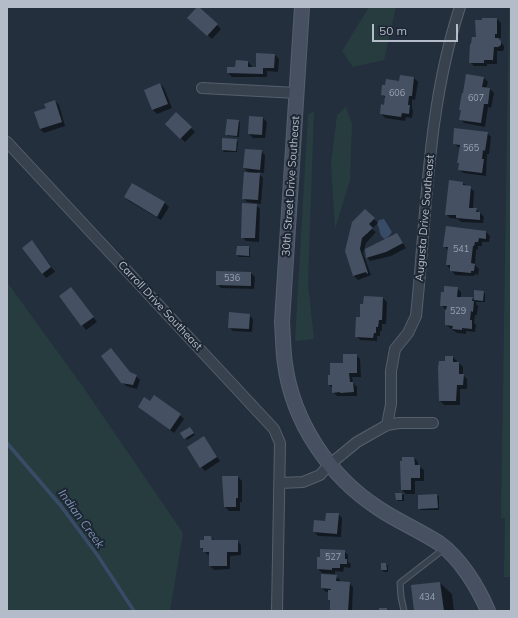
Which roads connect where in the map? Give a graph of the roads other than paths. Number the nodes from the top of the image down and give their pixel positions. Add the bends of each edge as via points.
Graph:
1 (302, 7) edge
2 (460, 7) edge
3 (202, 88) dead end
4 (297, 93) junction
5 (7, 142) edge
6 (433, 423) dead end
7 (387, 424) junction
8 (329, 464) junction
9 (280, 483) junction
10 (445, 548) junction
11 (277, 611) edge
12 (404, 611) edge
13 (488, 611) edge

1 - 4 main road, 30th Street Drive Southeast
2 - 7 street, Augusta Drive Southeast via 440,81 432,130 416,316 408,333 395,349
3 - 4 street
4 - 8 main road, 30th Street Drive Southeast via 282,322 285,365 291,393 299,413 307,431
5 - 9 street, Carroll Drive Southeast via 274,429 280,443
6 - 7 street
7 - 8 street via 357,442
8 - 9 street via 312,480
8 - 10 main road, 30th Street Drive Southeast via 377,508 427,535
9 - 11 street
10 - 12 lane via 400,583
10 - 13 main road, 30th Street Drive Southeast via 472,579

